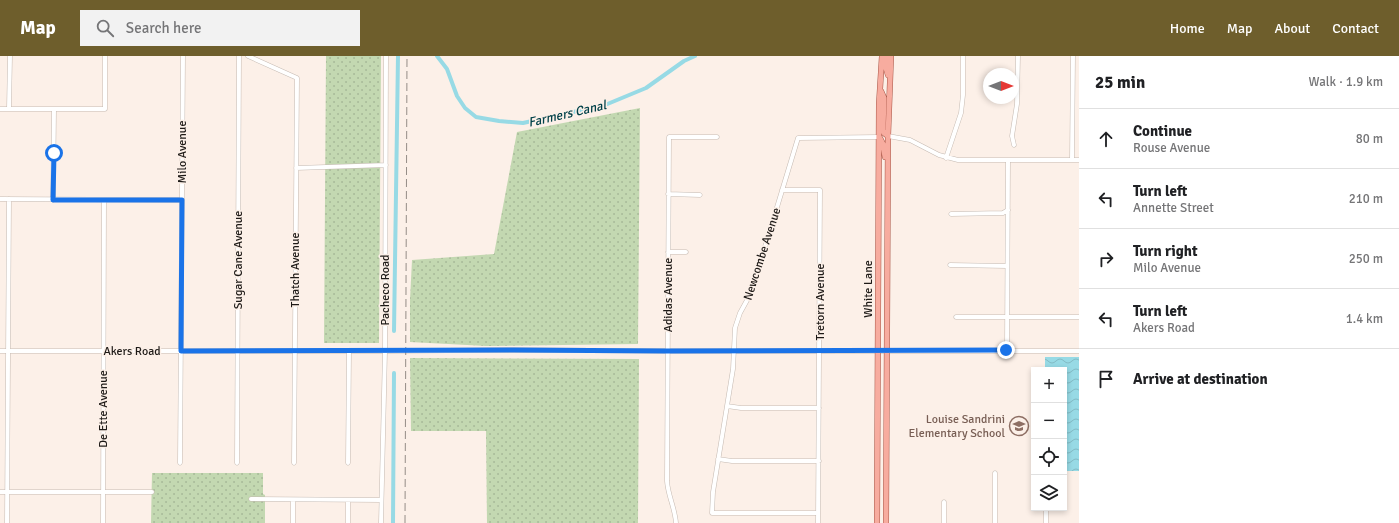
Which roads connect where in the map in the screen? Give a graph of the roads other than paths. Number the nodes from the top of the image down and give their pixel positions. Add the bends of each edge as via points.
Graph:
1 (10, 56) edge
2 (105, 56) edge
3 (183, 56) edge
4 (239, 56) edge
5 (248, 56) edge
6 (386, 56) edge
7 (882, 56) edge
8 (887, 56) edge
9 (891, 56) edge
10 (963, 56) edge
11 (1018, 56) edge
12 (1073, 56) edge
13 (889, 80) junction
14 (880, 88) junction
15 (0, 109) edge
16 (9, 109) junction
17 (54, 109) junction
18 (888, 136) junction
19 (717, 137) dead end
20 (879, 137) junction
21 (1014, 145) dead end
22 (946, 158) junction
23 (1008, 160) junction
24 (1072, 160) junction
25 (1079, 160) edge
26 (386, 165) junction
27 (296, 168) junction
28 (888, 173) junction
29 (782, 190) junction
30 (668, 194) junction
31 (700, 195) dead end
32 (0, 199) edge
33 (9, 199) junction
34 (53, 200) junction
35 (104, 200) junction
36 (182, 200) junction
37 (1008, 210) junction
38 (951, 214) dead end
39 (668, 252) junction
40 (686, 252) dead end
41 (950, 265) dead end
42 (1007, 266) junction
43 (956, 317) dead end
44 (1007, 317) junction
45 (1079, 317) edge
46 (1006, 350) junction
47 (0, 351) edge
48 (8, 351) junction
49 (104, 351) junction
50 (181, 351) junction
51 (238, 351) junction
52 (295, 351) junction
53 (349, 351) junction
54 (385, 351) junction
55 (667, 351) junction
56 (734, 351) junction
57 (819, 351) junction
58 (878, 351) junction
59 (887, 351) junction
60 (1079, 351) edge
61 (727, 406) junction
62 (819, 408) junction
63 (718, 459) junction
64 (819, 461) junction
65 (180, 463) dead end
66 (237, 463) dead end
67 (294, 463) dead end
68 (348, 463) dead end
69 (995, 473) dead end
70 (0, 492) edge
71 (7, 492) junction
72 (103, 492) junction
73 (152, 492) dead end
74 (251, 500) dead end
75 (293, 500) junction
76 (348, 500) junction
77 (381, 500) junction
78 (944, 502) dead end
79 (1046, 511) edge
80 (818, 513) junction
81 (7, 523) edge
82 (102, 523) edge
83 (293, 523) edge
84 (348, 523) edge
85 (381, 523) edge
86 (676, 523) edge
87 (818, 523) edge
88 (877, 523) edge
89 (886, 523) edge
90 (944, 523) edge
91 (995, 523) edge
92 (1046, 523) edge

1 - 16 street
2 - 17 street via 105,109
3 - 36 street, Milo Avenue
4 - 51 street, Sugar Cane Avenue
5 - 27 street, Thatch Avenue via 297,78
6 - 26 street, Pacheco Road
7 - 14 main road, White Lane
8 - 13 main road
9 - 13 main road, White Lane
10 - 22 street via 961,113
11 - 21 street via 1017,104 1012,136
12 - 24 street
13 - 18 main road, White Lane
14 - 18 main road via 884,98 883,130
14 - 20 main road, White Lane
15 - 16 street
16 - 17 street
17 - 34 street
18 - 22 street via 910,140
18 - 28 main road, White Lane
19 - 30 street, Adidas Avenue via 669,137
20 - 28 main road via 883,144
20 - 29 street, Newcombe Avenue via 798,138
20 - 58 main road, White Lane
22 - 23 street
23 - 24 street
23 - 37 street
24 - 25 street
26 - 27 street
26 - 54 street, Pacheco Road
27 - 52 street, Thatch Avenue
28 - 59 main road, White Lane
29 - 56 street, Newcombe Avenue via 751,293 737,320
29 - 57 street, Tretorn Avenue via 820,190
30 - 31 street
30 - 39 street, Adidas Avenue
32 - 33 street
33 - 34 street
33 - 48 street
34 - 35 street
35 - 36 street
35 - 49 street, De Ette Avenue
36 - 50 street, Milo Avenue
37 - 38 street via 1003,213
37 - 42 street
39 - 40 street
39 - 55 street, Adidas Avenue
41 - 42 street
42 - 44 street
43 - 44 street
44 - 45 street
44 - 46 street
46 - 59 street, Akers Road
46 - 60 street, Akers Road
47 - 48 street, Akers Road
48 - 49 street, Akers Road
48 - 71 street
49 - 50 street, Akers Road
49 - 72 street, De Ette Avenue
50 - 51 street, Akers Road
50 - 65 street, Milo Avenue
51 - 52 street, Akers Road
51 - 66 street, Sugar Cane Avenue
52 - 53 street, Akers Road
52 - 67 street, Thatch Avenue
53 - 54 street, Akers Road
53 - 68 street
54 - 55 street, Akers Road
54 - 77 street, Pacheco Road
55 - 56 street, Akers Road
55 - 86 street, Adidas Avenue via 667,481
56 - 57 street, Akers Road
56 - 61 street, Newcombe Avenue
57 - 58 street, Akers Road
57 - 62 street, Tretorn Avenue
58 - 59 street, Akers Road
58 - 88 main road, White Lane
59 - 89 main road, White Lane
61 - 62 street
61 - 63 street, Newcombe Avenue
62 - 64 street, Tretorn Avenue
63 - 64 street
63 - 80 street, Newcombe Avenue via 712,513
64 - 80 street, Tretorn Avenue
69 - 91 street
70 - 71 street
71 - 72 street
71 - 81 street
72 - 73 street
72 - 82 street, De Ette Avenue
74 - 75 street
75 - 76 street
75 - 83 street
76 - 77 street
76 - 84 street
77 - 85 street, Pacheco Road
78 - 90 street
79 - 92 street
80 - 87 street, Tretorn Avenue

